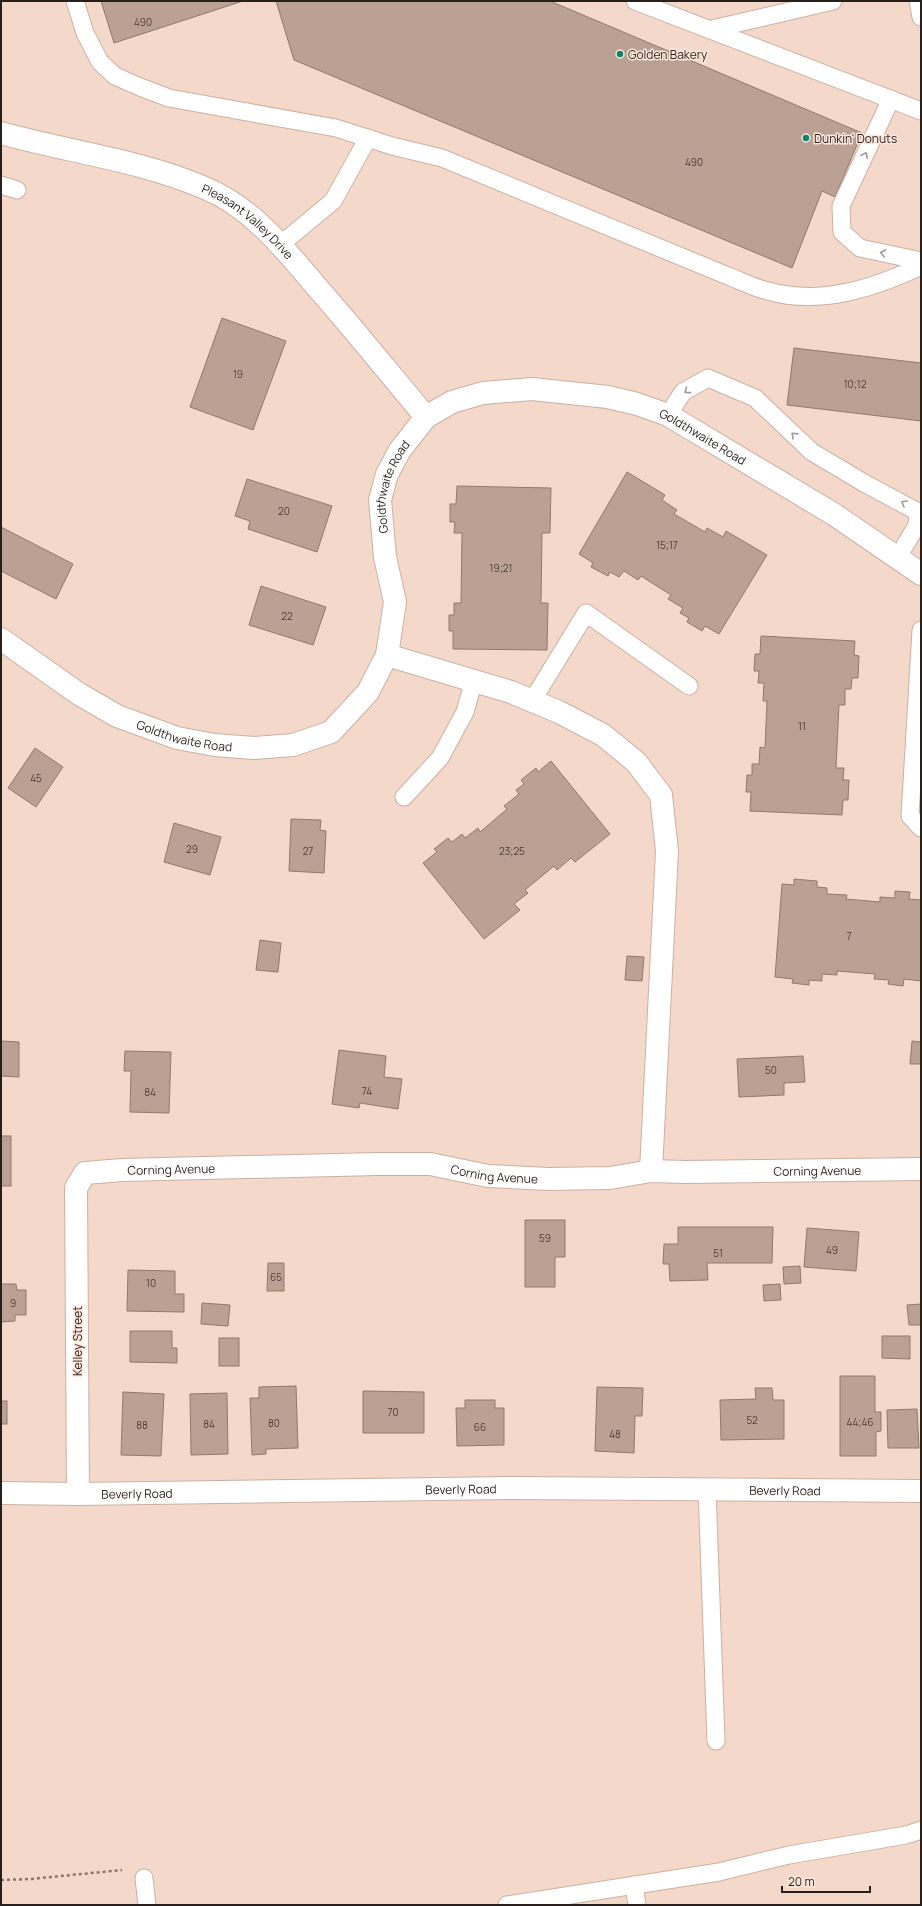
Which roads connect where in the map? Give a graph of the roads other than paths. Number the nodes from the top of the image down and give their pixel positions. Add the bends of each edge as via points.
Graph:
1 (75, 1) edge
2 (635, 1) edge
3 (833, 1) edge
4 (918, 1) edge
5 (797, 5) edge
6 (921, 17) edge
7 (712, 29) junction
8 (891, 99) junction
9 (921, 111) edge
10 (1, 133) edge
11 (368, 138) junction
12 (280, 245) junction
13 (921, 261) edge
14 (921, 266) edge
15 (668, 415) junction
16 (426, 416) junction
17 (898, 557) junction
18 (921, 574) edge
19 (921, 630) edge
20 (1, 639) edge
21 (387, 655) junction
22 (474, 680) junction
23 (689, 686) dead end
24 (532, 701) junction
25 (404, 797) dead end
26 (921, 828) edge
27 (921, 1169) edge
28 (651, 1171) junction
29 (76, 1188) joint
30 (707, 1488) junction
31 (921, 1490) edge
32 (1, 1493) edge
33 (78, 1494) junction
34 (716, 1741) dead end
35 (921, 1830) edge
36 (144, 1878) dead end
37 (634, 1885) junction
38 (147, 1905) edge
39 (507, 1905) edge
40 (637, 1905) edge

1 - 11 lane via 85,32 100,62 115,76 169,98 336,128
2 - 7 lane
3 - 5 lane
4 - 6 lane
5 - 7 lane
7 - 8 lane
8 - 9 lane
13 -> 8 lane via 860,248 842,232 841,206
10 - 12 street, Pleasant Valley Drive via 110,158 206,188 240,208 267,230
11 - 12 lane via 333,201
11 - 14 lane via 442,158 721,274 768,291 800,297 833,295 869,287
12 - 16 street, Pleasant Valley Drive
15 - 16 street, Goldthwaite Road via 608,397 532,389 482,393 452,402
15 - 17 street, Goldthwaite Road via 835,515
17 -> 15 lane via 917,525 918,512 812,452 755,398 708,378 683,392
16 - 21 street, Goldthwaite Road via 400,450 387,474 380,500 385,557 396,602
17 - 18 street, Goldthwaite Road
19 - 26 lane via 910,816
20 - 21 street, Goldthwaite Road via 79,694 117,716 177,738 253,748 293,745 331,732 368,692
21 - 22 street
22 - 24 street
22 - 25 lane via 465,712 440,758
23 - 24 lane via 586,613
24 - 28 street via 603,735 636,762 661,795 667,852
27 - 28 street, Corning Avenue
28 - 29 street, Corning Avenue via 594,1179 488,1176 430,1164 122,1170 85,1173
29 - 33 street, Kelley Street
30 - 31 street, Beverly Road
30 - 33 street, Beverly Road via 481,1488
30 - 34 lane
32 - 33 street, Beverly Road
35 - 37 lane via 906,1835 789,1855 719,1872
36 - 38 lane
37 - 39 lane
37 - 40 lane

